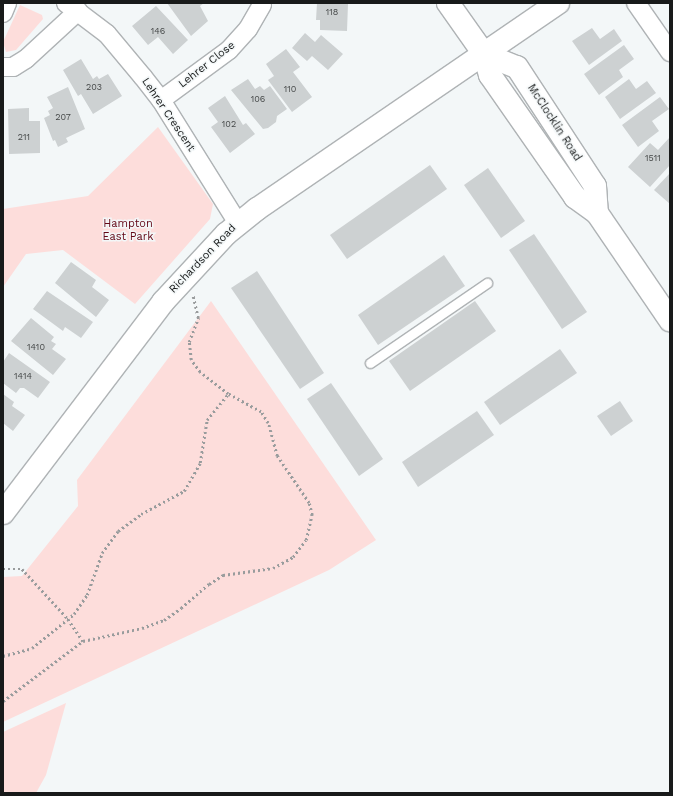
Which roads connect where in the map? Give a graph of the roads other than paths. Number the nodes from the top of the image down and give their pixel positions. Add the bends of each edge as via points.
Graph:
1 (7, 3) edge
2 (448, 3) edge
3 (558, 3) edge
4 (636, 3) edge
5 (262, 5) dead end
6 (72, 7) edge
7 (3, 13) edge
8 (670, 52) edge
9 (484, 54) junction
10 (3, 67) edge
11 (161, 100) junction
12 (238, 223) junction
13 (487, 282) dead end
14 (670, 320) edge
15 (370, 363) dead end
16 (3, 513) edge

1 - 7 street
2 - 9 street
3 - 9 street, Richardson Road
4 - 8 street
5 - 11 street, Lehrer Close via 248,29 229,50
6 - 10 street via 26,60 13,67
6 - 11 street, Lehrer Crescent via 107,34
9 - 12 street, Richardson Road
9 - 14 street, McClocklin Road via 517,67 595,186 597,213
11 - 12 street, Lehrer Crescent
12 - 16 street, Richardson Road via 182,279
13 - 15 lane

